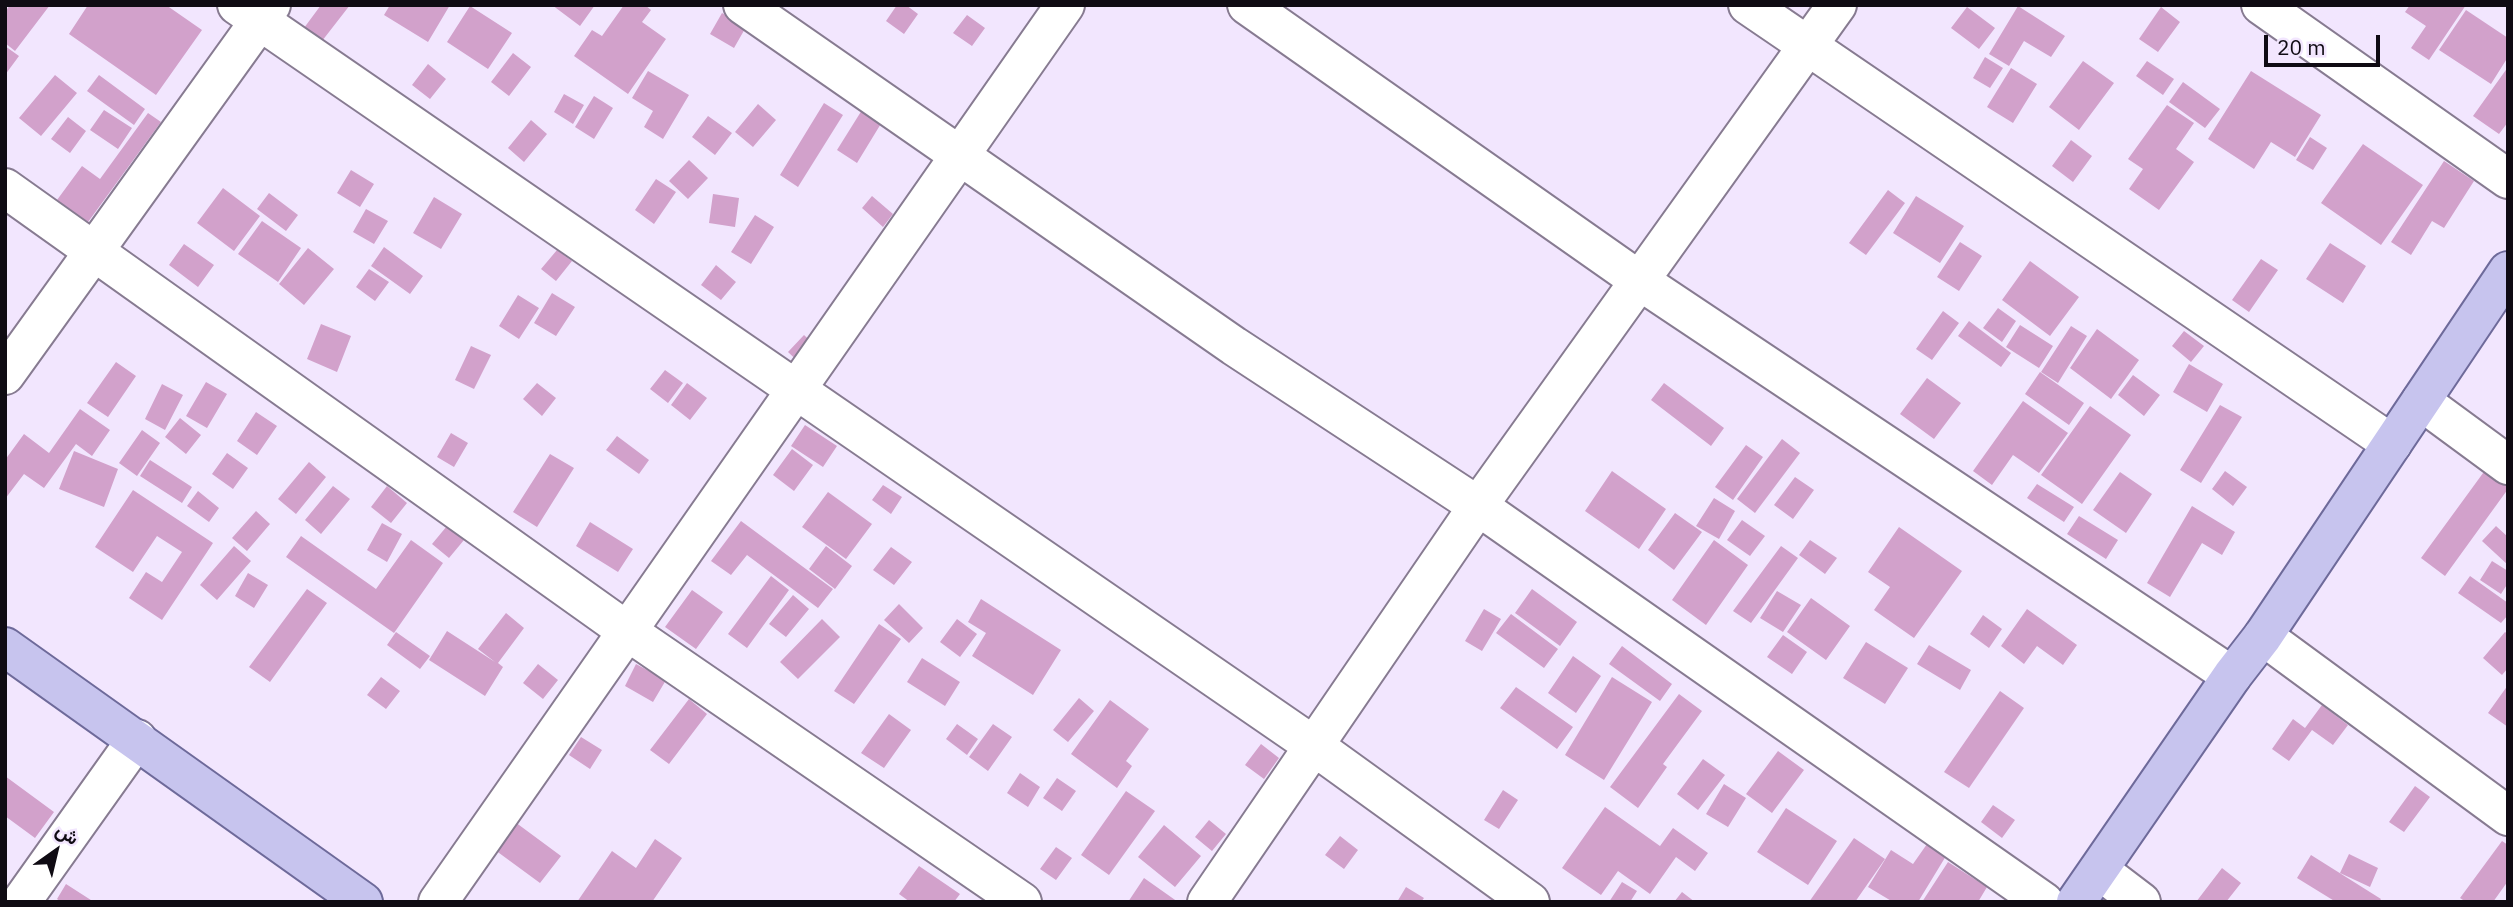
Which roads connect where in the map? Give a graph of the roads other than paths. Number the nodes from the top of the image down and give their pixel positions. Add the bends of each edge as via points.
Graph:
1 (743, 5) edge
2 (1065, 5) edge
3 (1247, 5) edge
4 (1748, 5) edge
5 (1837, 5) edge
6 (2261, 5) edge
7 (256, 10) edge
8 (1808, 48) junction
9 (959, 155) junction
10 (2508, 179) edge
11 (5, 188) edge
12 (94, 251) junction
13 (2508, 271) edge
14 (1640, 281) junction
15 (5, 375) edge
16 (796, 389) junction
17 (2421, 401) junction
18 (2392, 444) junction
19 (2508, 465) edge
20 (1478, 506) junction
21 (627, 631) junction
22 (2263, 636) junction
23 (5, 647) edge
24 (2232, 676) junction
25 (136, 739) junction
26 (1314, 746) junction
27 (2508, 816) edge
28 (2099, 870) junction
29 (21, 902) edge
30 (363, 902) edge
31 (438, 902) edge
32 (1022, 902) edge
33 (1207, 902) edge
34 (1530, 902) edge
35 (2045, 902) edge
36 (2076, 902) edge
37 (2141, 902) edge

1 - 9 street
2 - 9 street
3 - 14 street
4 - 8 street
5 - 8 street
6 - 10 street
7 - 12 street
7 - 16 street
8 - 14 street
8 - 18 street
9 - 16 street
9 - 20 street via 1234,346
11 - 12 street
12 - 15 street
12 - 21 street
13 - 17 main road
14 - 20 street
14 - 24 street
16 - 21 street
16 - 26 street
17 - 18 main road
17 - 19 street
18 - 22 main road
20 - 26 street
20 - 35 street
21 - 31 street
21 - 32 street
22 - 24 main road
22 - 27 street
23 - 25 main road
24 - 28 main road
25 - 29 street
25 - 30 main road
26 - 33 street
26 - 34 street
28 - 36 main road
28 - 37 street

